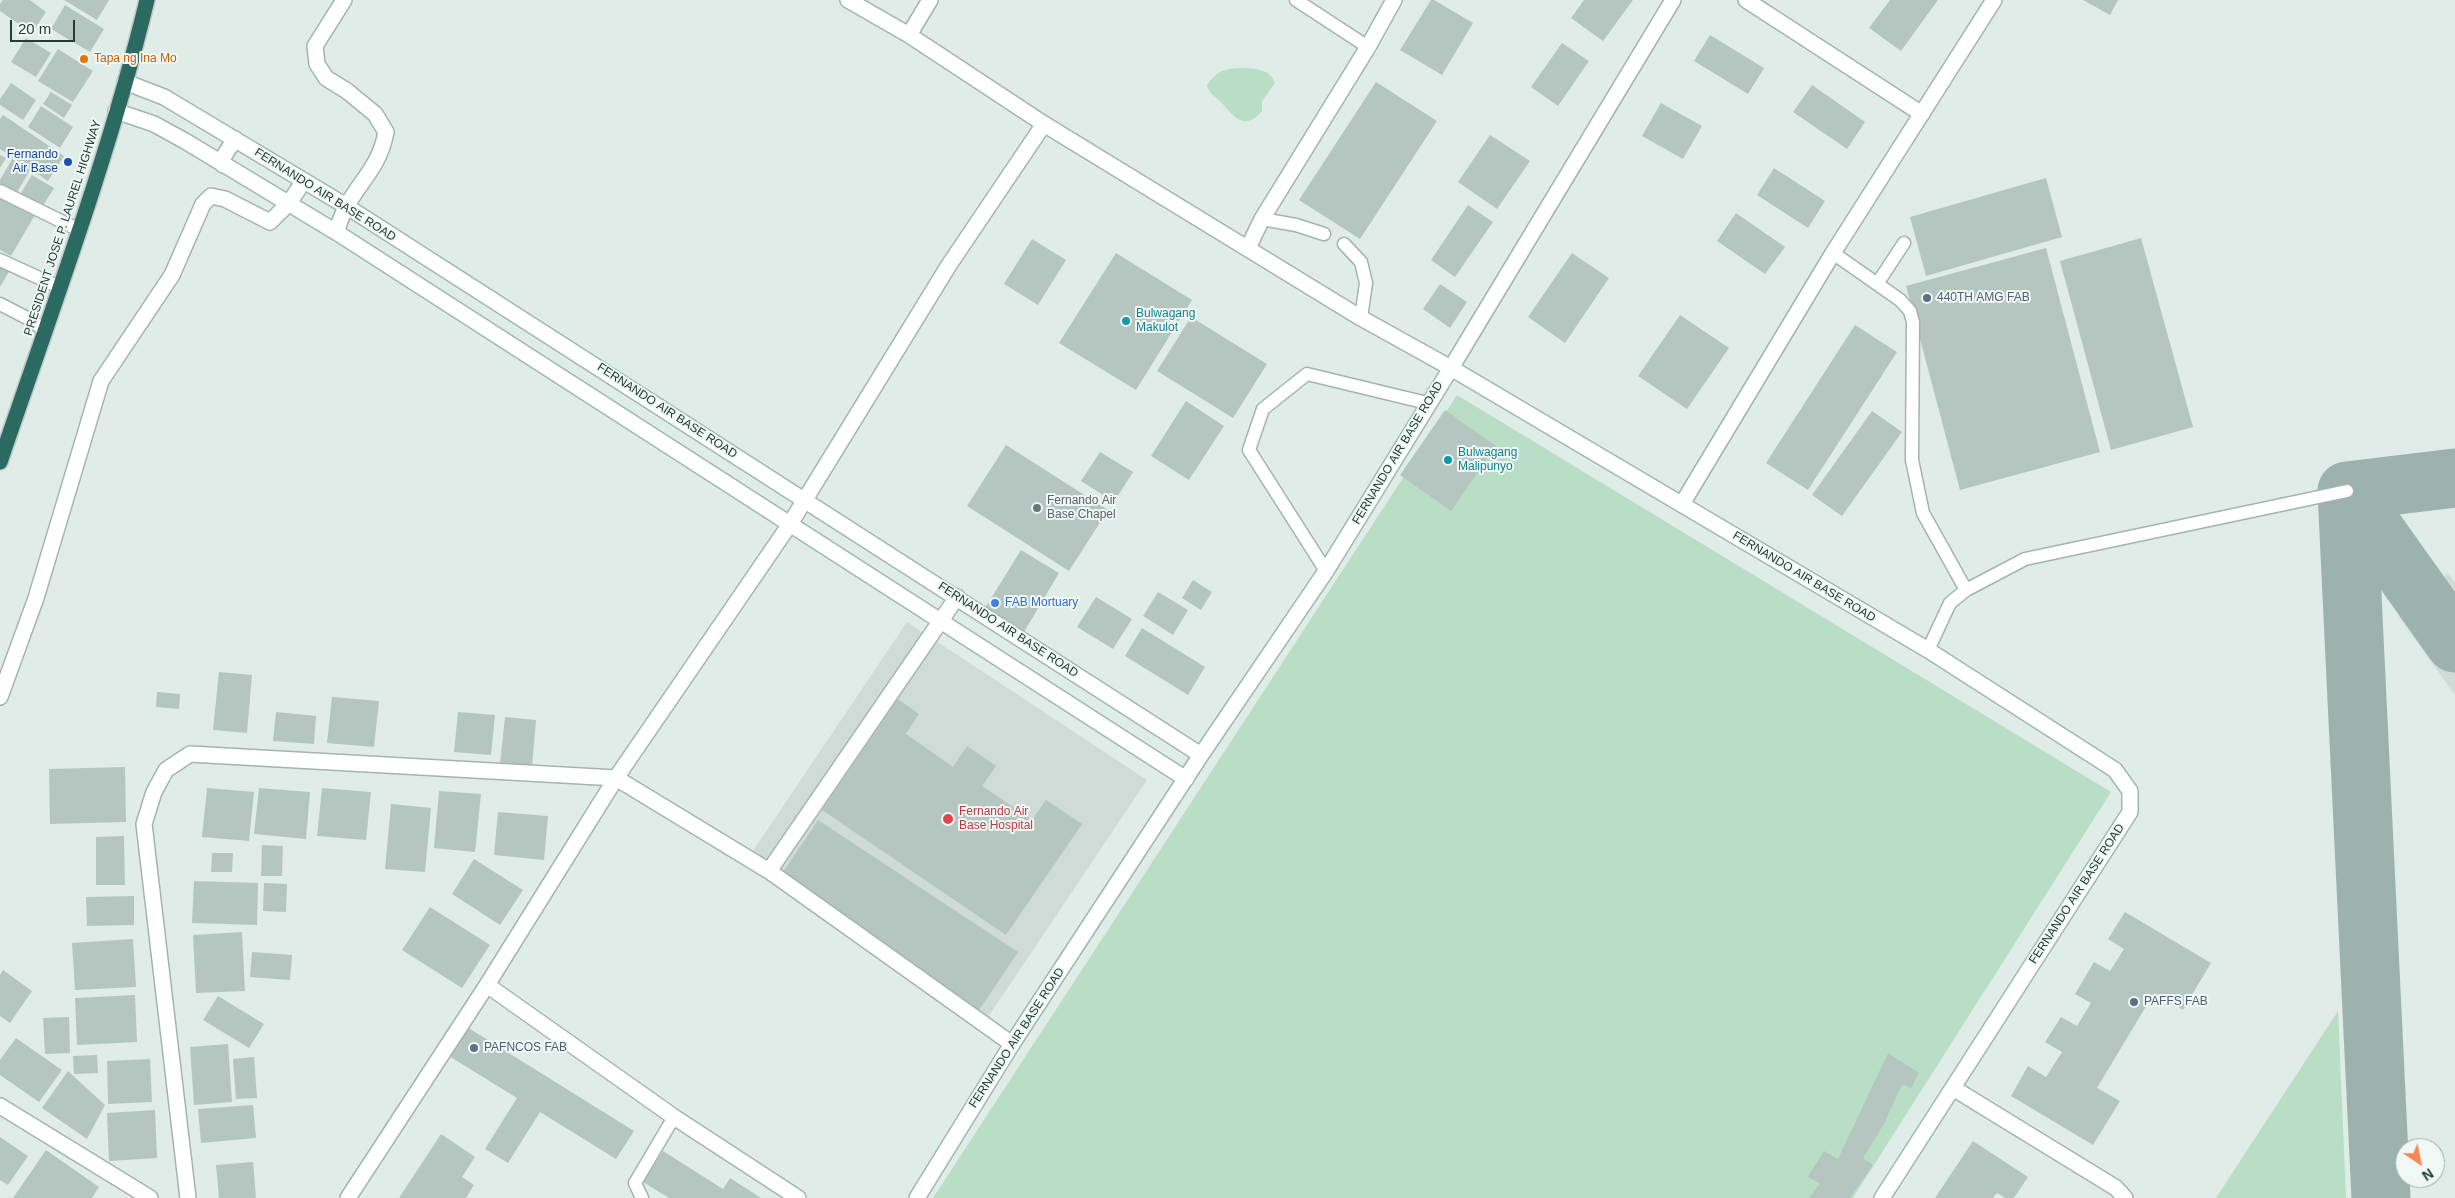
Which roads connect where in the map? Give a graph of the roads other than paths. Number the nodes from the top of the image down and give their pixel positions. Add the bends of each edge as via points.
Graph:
1 (147, 0) edge
2 (344, 0) edge
3 (848, 0) edge
4 (930, 0) edge
5 (1296, 0) edge
6 (1394, 0) edge
7 (1673, 0) edge
8 (1746, 0) edge
9 (1994, 0) edge
10 (909, 35) junction
11 (1368, 47) junction
12 (125, 82) junction
13 (116, 110) junction
14 (1922, 114) junction
15 (1044, 124) junction
16 (235, 139) junction
17 (260, 156) junction
18 (222, 165) junction
19 (246, 178) junction
20 (303, 182) junction
21 (0, 191) edge
22 (289, 203) junction
23 (346, 206) junction
24 (1262, 219) junction
25 (79, 230) junction
26 (336, 232) junction
27 (1324, 234) dead end
28 (1904, 243) dead end
29 (1344, 244) dead end
30 (1248, 248) junction
31 (1833, 253) junction
32 (0, 260) edge
33 (1876, 284) junction
34 (59, 287) junction
35 (0, 304) edge
36 (1360, 318) junction
37 (527, 322) junction
38 (45, 331) junction
39 (509, 343) junction
40 (562, 344) junction
41 (544, 366) junction
42 (1451, 368) junction
43 (1427, 404) junction
44 (7, 425) edge
45 (0, 462) edge
46 (2347, 491) dead end
47 (804, 500) junction
48 (1682, 504) junction
49 (790, 524) junction
50 (1326, 571) junction
51 (1966, 590) junction
52 (957, 597) junction
53 (942, 621) junction
54 (1928, 650) junction
55 (0, 697) edge
56 (1125, 706) junction
57 (1110, 730) junction
58 (1201, 755) junction
59 (616, 778) junction
60 (1186, 779) junction
61 (770, 871) junction
62 (487, 985) junction
63 (1012, 1044) junction
64 (1953, 1088) junction
65 (0, 1106) edge
66 (674, 1117) junction
67 (150, 1198) edge
68 (188, 1198) edge
69 (348, 1198) edge
70 (642, 1198) edge
71 (798, 1198) edge
72 (917, 1198) edge
73 (1882, 1198) edge
74 (2125, 1198) edge

1 - 12 highway, PRESIDENT JOSE P. LAUREL HIGHWAY
2 - 23 street via 315,46 318,64 326,78 375,114 386,132 383,150
3 - 10 street
4 - 10 street
5 - 11 lane
6 - 11 street
7 - 42 street
8 - 14 street
9 - 14 street
10 - 15 street
11 - 24 street
12 - 13 highway, PRESIDENT JOSE P. LAUREL HIGHWAY
12 - 16 street, FERNANDO AIR BASE ROAD via 164,97
13 - 18 street, FERNANDO AIR BASE ROAD via 154,124
13 - 25 highway, PRESIDENT JOSE P. LAUREL HIGHWAY
14 - 31 street
15 - 30 street
15 - 47 street via 949,265
16 - 17 street, FERNANDO AIR BASE ROAD
16 - 18 street via 222,159
17 - 19 street via 258,166
17 - 20 street, FERNANDO AIR BASE ROAD
18 - 19 street, FERNANDO AIR BASE ROAD
19 - 22 street, FERNANDO AIR BASE ROAD
20 - 22 street
20 - 23 street, FERNANDO AIR BASE ROAD
21 - 25 lane
22 - 26 street, FERNANDO AIR BASE ROAD
22 - 55 street via 270,222 225,199 211,196 203,204 172,275 101,381 36,598
23 - 26 street
23 - 37 street, FERNANDO AIR BASE ROAD
24 - 27 lane
24 - 30 street
25 - 34 highway, PRESIDENT JOSE P. LAUREL HIGHWAY
26 - 39 street, FERNANDO AIR BASE ROAD
28 - 33 lane
29 - 36 lane via 1361,262 1366,284
30 - 36 street
31 - 33 lane
31 - 48 street
32 - 34 lane
33 - 51 lane via 1910,311 1913,322 1912,460 1923,513
34 - 38 highway, PRESIDENT JOSE P. LAUREL HIGHWAY
35 - 38 lane
36 - 42 street
37 - 39 street via 525,339
37 - 40 street, FERNANDO AIR BASE ROAD
38 - 44 highway, PRESIDENT JOSE P. LAUREL HIGHWAY
39 - 41 street, FERNANDO AIR BASE ROAD
40 - 41 street via 547,351
40 - 47 street, FERNANDO AIR BASE ROAD
41 - 49 street, FERNANDO AIR BASE ROAD
42 - 43 street, FERNANDO AIR BASE ROAD
42 - 48 street, FERNANDO AIR BASE ROAD
43 - 50 street, FERNANDO AIR BASE ROAD
43 - 50 lane via 1307,374 1263,409 1249,450
44 - 45 highway, PRESIDENT JOSE P. LAUREL HIGHWAY
46 - 51 lane via 2025,559
47 - 49 street
47 - 52 street, FERNANDO AIR BASE ROAD
48 - 54 street, FERNANDO AIR BASE ROAD
49 - 53 street, FERNANDO AIR BASE ROAD
49 - 59 street
50 - 58 street, FERNANDO AIR BASE ROAD
51 - 54 lane via 1950,603
52 - 53 street
52 - 56 street, FERNANDO AIR BASE ROAD
53 - 57 street, FERNANDO AIR BASE ROAD
53 - 61 street
54 - 64 street, FERNANDO AIR BASE ROAD via 2115,770 2130,791 2130,812
56 - 57 street
56 - 58 street, FERNANDO AIR BASE ROAD
57 - 60 street, FERNANDO AIR BASE ROAD
58 - 60 street, FERNANDO AIR BASE ROAD
59 - 61 street
59 - 62 street
59 - 68 street via 190,754 166,770 154,792 144,824
60 - 63 street, FERNANDO AIR BASE ROAD
61 - 63 street
62 - 66 street
62 - 69 street
63 - 72 street, FERNANDO AIR BASE ROAD
64 - 73 street, FERNANDO AIR BASE ROAD
64 - 74 street via 2116,1188
65 - 67 street
66 - 70 lane via 635,1183
66 - 71 street

